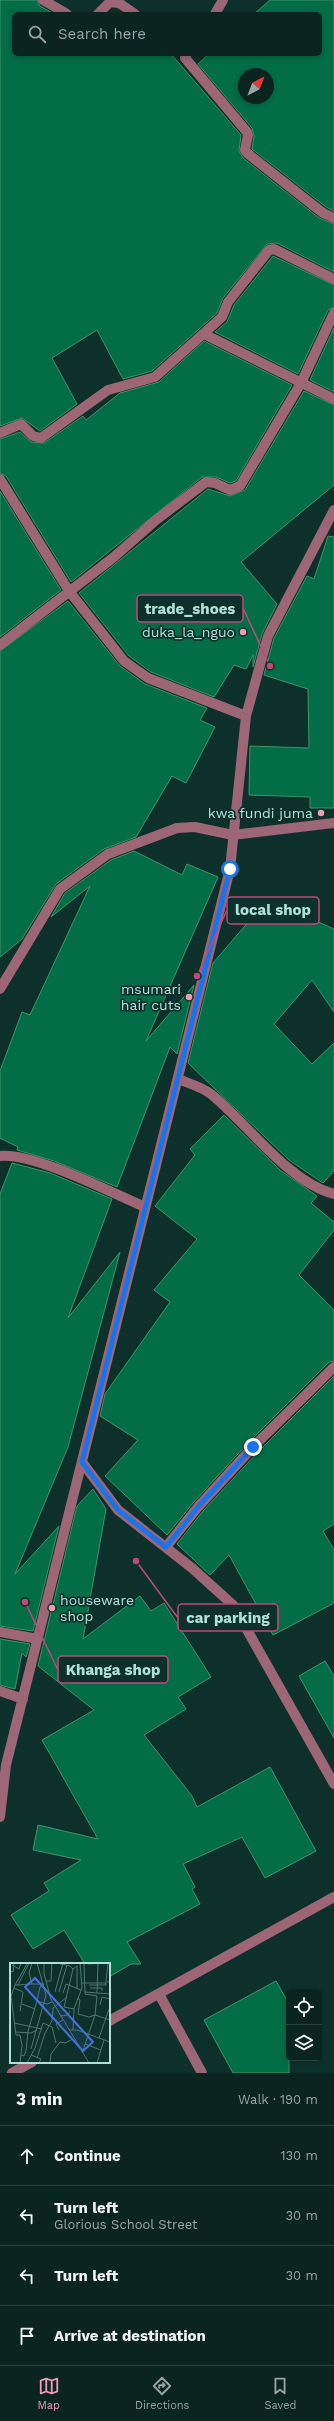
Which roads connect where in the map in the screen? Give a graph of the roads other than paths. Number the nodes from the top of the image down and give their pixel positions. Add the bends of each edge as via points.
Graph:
1 (43, 0) edge
2 (223, 0) edge
3 (64, 12) edge
4 (100, 12) edge
5 (132, 12) edge
6 (216, 12) edge
7 (185, 56) edge
8 (334, 218) edge
9 (334, 279) edge
10 (334, 313) edge
11 (204, 334) junction
12 (301, 383) junction
13 (334, 399) edge
14 (0, 433) edge
15 (0, 479) edge
16 (334, 510) edge
17 (69, 591) junction
18 (0, 645) edge
19 (246, 716) junction
20 (334, 823) edge
21 (233, 835) junction
22 (0, 989) edge
23 (178, 1079) junction
24 (0, 1156) edge
25 (334, 1194) edge
26 (146, 1208) junction
27 (334, 1367) edge
28 (82, 1462) junction
29 (166, 1547) junction
30 (0, 1632) edge
31 (38, 1639) junction
32 (0, 1691) edge
33 (23, 1699) junction
34 (334, 1784) edge
35 (0, 1817) edge
36 (334, 1897) edge
37 (159, 1994) junction
38 (110, 2019) edge
39 (30, 2063) edge
40 (12, 2073) edge
41 (202, 2073) edge

1 - 3 street
2 - 6 street
4 - 5 street via 110,2 119,3
7 - 8 street via 247,132 247,153 323,213
9 - 11 street via 274,249 269,250 228,302 222,317
10 - 12 street
11 - 12 street
11 - 14 street via 155,377 108,390 41,438 33,436 22,424
12 - 13 street
12 - 17 street via 240,486 230,490 206,482
15 - 17 street
16 - 19 street via 268,636
17 - 18 street
17 - 19 street via 124,662 148,678
19 - 21 street
20 - 21 street
21 - 22 street via 195,827 177,828 108,854 60,889
21 - 23 street via 230,869
23 - 25 street via 210,1093 302,1179 324,1192
23 - 26 street
24 - 26 street via 9,1155 55,1168
26 - 28 street
27 - 29 street via 253,1447 198,1507
28 - 29 street via 118,1510
28 - 31 street
29 - 34 street via 233,1606
30 - 31 street
31 - 33 street
32 - 33 street
33 - 35 street via 6,1765
36 - 37 street
37 - 38 street
37 - 41 street
39 - 40 street

